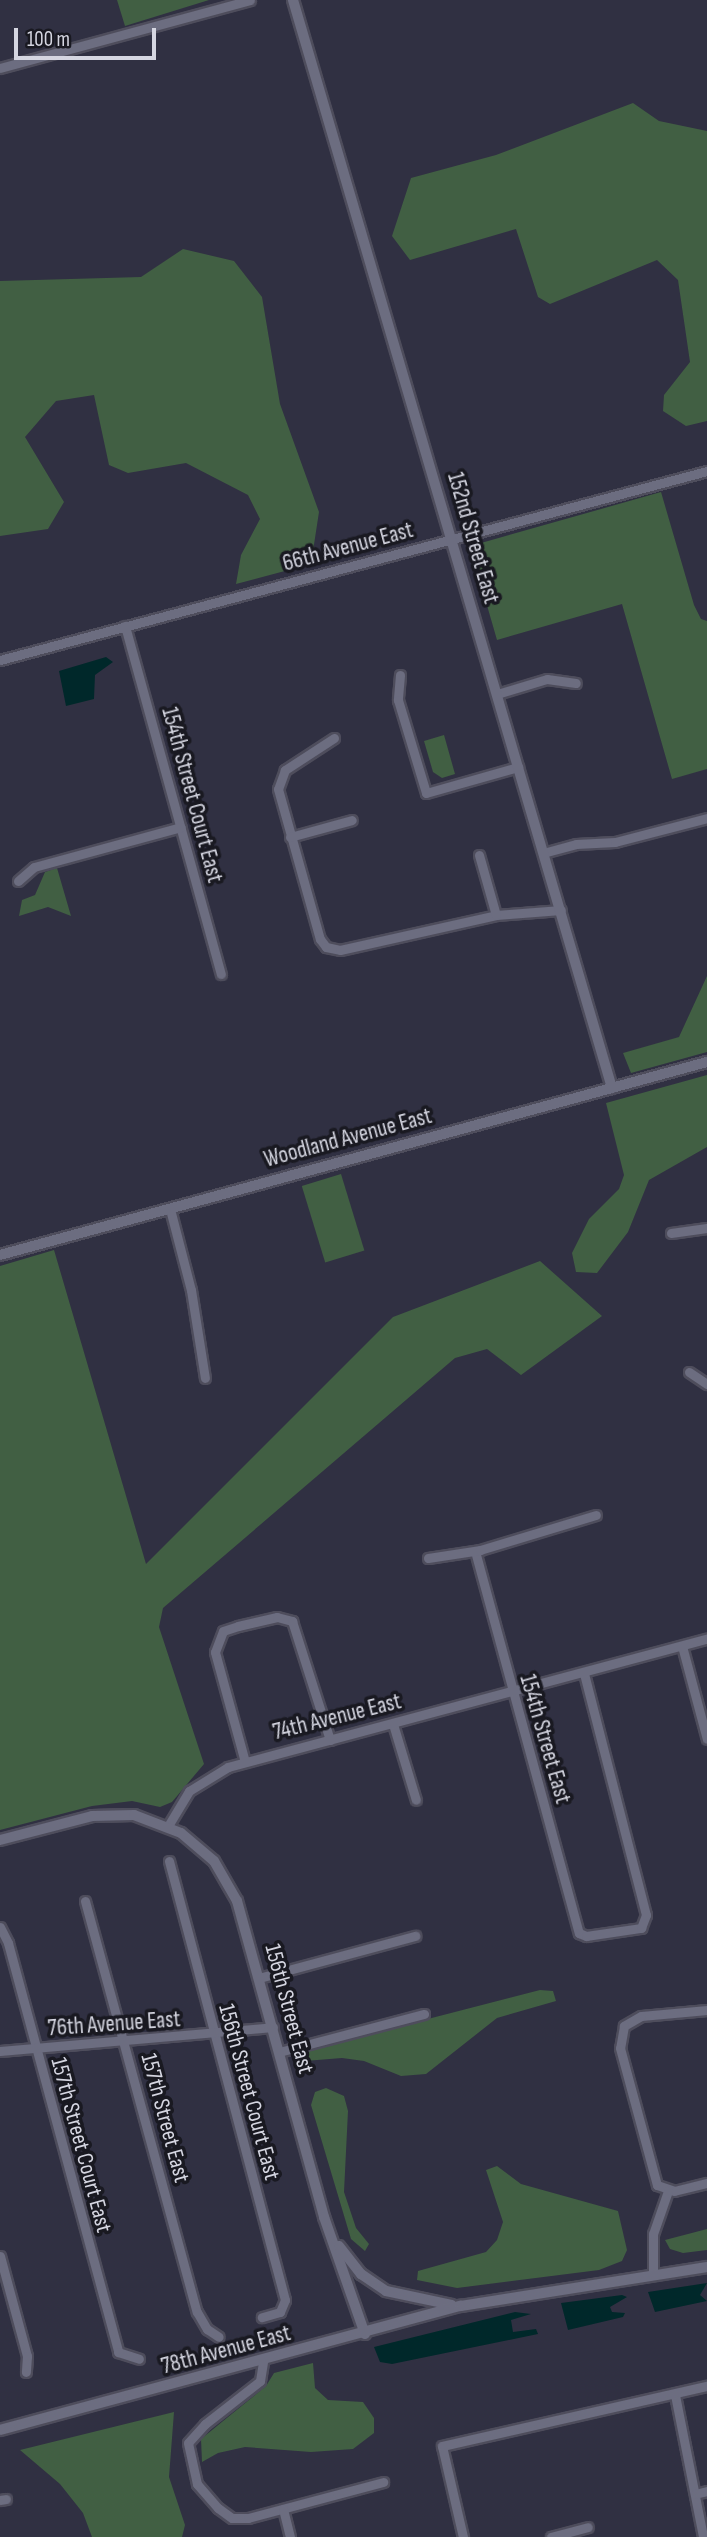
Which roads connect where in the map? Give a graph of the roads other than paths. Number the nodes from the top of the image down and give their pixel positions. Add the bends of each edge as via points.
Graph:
1 (250, 0) edge
2 (293, 0) edge
3 (0, 68) edge
4 (707, 471) edge
5 (452, 539) junction
6 (125, 626) junction
7 (0, 660) edge
8 (400, 675) dead end
9 (576, 683) dead end
10 (497, 694) junction
11 (334, 738) dead end
12 (518, 767) junction
13 (707, 818) edge
14 (352, 820) dead end
15 (181, 827) junction
16 (290, 837) junction
17 (543, 853) junction
18 (479, 855) dead end
19 (19, 881) dead end
20 (561, 910) junction
21 (496, 915) junction
22 (221, 974) dead end
23 (707, 1062) edge
24 (612, 1088) junction
25 (170, 1209) junction
26 (707, 1228) edge
27 (671, 1233) dead end
28 (0, 1255) edge
29 (690, 1372) dead end
30 (205, 1378) dead end
31 (707, 1384) edge
32 (596, 1515) dead end
33 (475, 1551) junction
34 (428, 1558) dead end
35 (707, 1639) edge
36 (682, 1646) junction
37 (584, 1674) junction
38 (512, 1693) junction
39 (393, 1724) junction
40 (707, 1739) edge
41 (330, 1740) junction
42 (244, 1762) junction
43 (416, 1800) dead end
44 (168, 1826) junction
45 (0, 1840) edge
46 (169, 1861) dead end
47 (85, 1901) dead end
48 (0, 1927) edge
49 (415, 1936) dead end
50 (259, 1978) junction
51 (707, 2010) edge
52 (424, 2014) dead end
53 (273, 2027) junction
54 (212, 2035) junction
55 (125, 2043) junction
56 (35, 2049) junction
57 (0, 2051) edge
58 (279, 2052) junction
59 (707, 2183) edge
60 (668, 2191) junction
61 (328, 2229) junction
62 (0, 2256) edge
63 (707, 2267) edge
64 (653, 2275) junction
65 (461, 2306) junction
66 (262, 2318) dead end
67 (365, 2334) junction
68 (219, 2337) dead end
69 (139, 2359) dead end
70 (263, 2362) junction
71 (26, 2372) dead end
72 (707, 2386) edge
73 (675, 2395) junction
74 (0, 2430) edge
75 (383, 2482) dead end
76 (707, 2491) edge
77 (695, 2494) junction
78 (283, 2509) junction
79 (588, 2527) dead end
80 (290, 2537) edge
81 (463, 2537) edge
82 (551, 2537) edge
83 (703, 2537) edge

1 - 3 street
2 - 5 street, 152nd Street East
4 - 5 street, 66th Avenue East
5 - 6 street, 66th Avenue East
5 - 10 street, 152nd Street East
6 - 7 street, 66th Avenue East
6 - 15 street, 154th Street Court East
8 - 12 street via 398,700 426,793
9 - 10 street via 547,679
10 - 12 street, 152nd Street East
11 - 16 street via 295,761 280,780 278,789
12 - 17 street, 152nd Street East
13 - 17 street via 615,842 576,844
14 - 16 street
15 - 19 street via 34,867
15 - 22 street, 154th Street Court East
16 - 21 street via 320,939 332,949 391,942
17 - 20 street, 152nd Street East
18 - 21 street
20 - 21 street
20 - 24 street, 152nd Street East
23 - 24 street, Woodland Avenue East
24 - 25 street, Woodland Avenue East
25 - 28 street, Woodland Avenue East
25 - 30 street via 191,1290
26 - 27 street
29 - 31 street
32 - 33 street
33 - 34 street
33 - 38 street, 154th Street East
35 - 36 street, 74th Avenue East
36 - 37 street, 74th Avenue East
36 - 40 street
37 - 38 street, 74th Avenue East
37 - 38 street, 154th Street East via 645,1920 641,1928 581,1935
38 - 39 street, 74th Avenue East
39 - 41 street, 74th Avenue East
39 - 43 street
41 - 42 street, 74th Avenue East
41 - 42 street via 294,1623 277,1617 223,1630 217,1638 217,1664
42 - 44 street, 74th Avenue East via 200,1781 182,1799
44 - 45 street via 134,1815 92,1816
44 - 50 street, 156th Street East via 193,1840 225,1875
46 - 54 street, 156th Street Court East
47 - 55 street, 157th Street East
48 - 56 street, 157th Street Court East
49 - 50 street
50 - 53 street, 156th Street East
51 - 60 street via 652,2014 624,2026 620,2049 655,2178 661,2189
52 - 58 street
53 - 54 street, 76th Avenue East
53 - 58 street, 156th Street East
54 - 55 street, 76th Avenue East
54 - 66 street, 156th Street Court East via 285,2300 280,2312
55 - 56 street, 76th Avenue East
55 - 68 street, 157th Street East via 197,2312 207,2329
56 - 57 street, 76th Avenue East
56 - 69 street, 157th Street Court East via 118,2352
58 - 61 street, 156th Street East
59 - 60 street
60 - 64 street via 653,2234
61 - 65 street, 78th Avenue East via 345,2256 374,2285 411,2300
61 - 67 street
62 - 71 street via 27,2356
63 - 64 street, 78th Avenue East
64 - 65 street, 78th Avenue East
65 - 67 street, 78th Avenue East
67 - 70 street, 78th Avenue East
70 - 74 street, 78th Avenue East
70 - 78 street via 260,2381 205,2424 188,2446 197,2484 228,2516 248,2518
72 - 73 street
73 - 77 street
73 - 81 street via 442,2446
75 - 78 street
76 - 77 street
77 - 83 street
78 - 80 street
79 - 82 street

